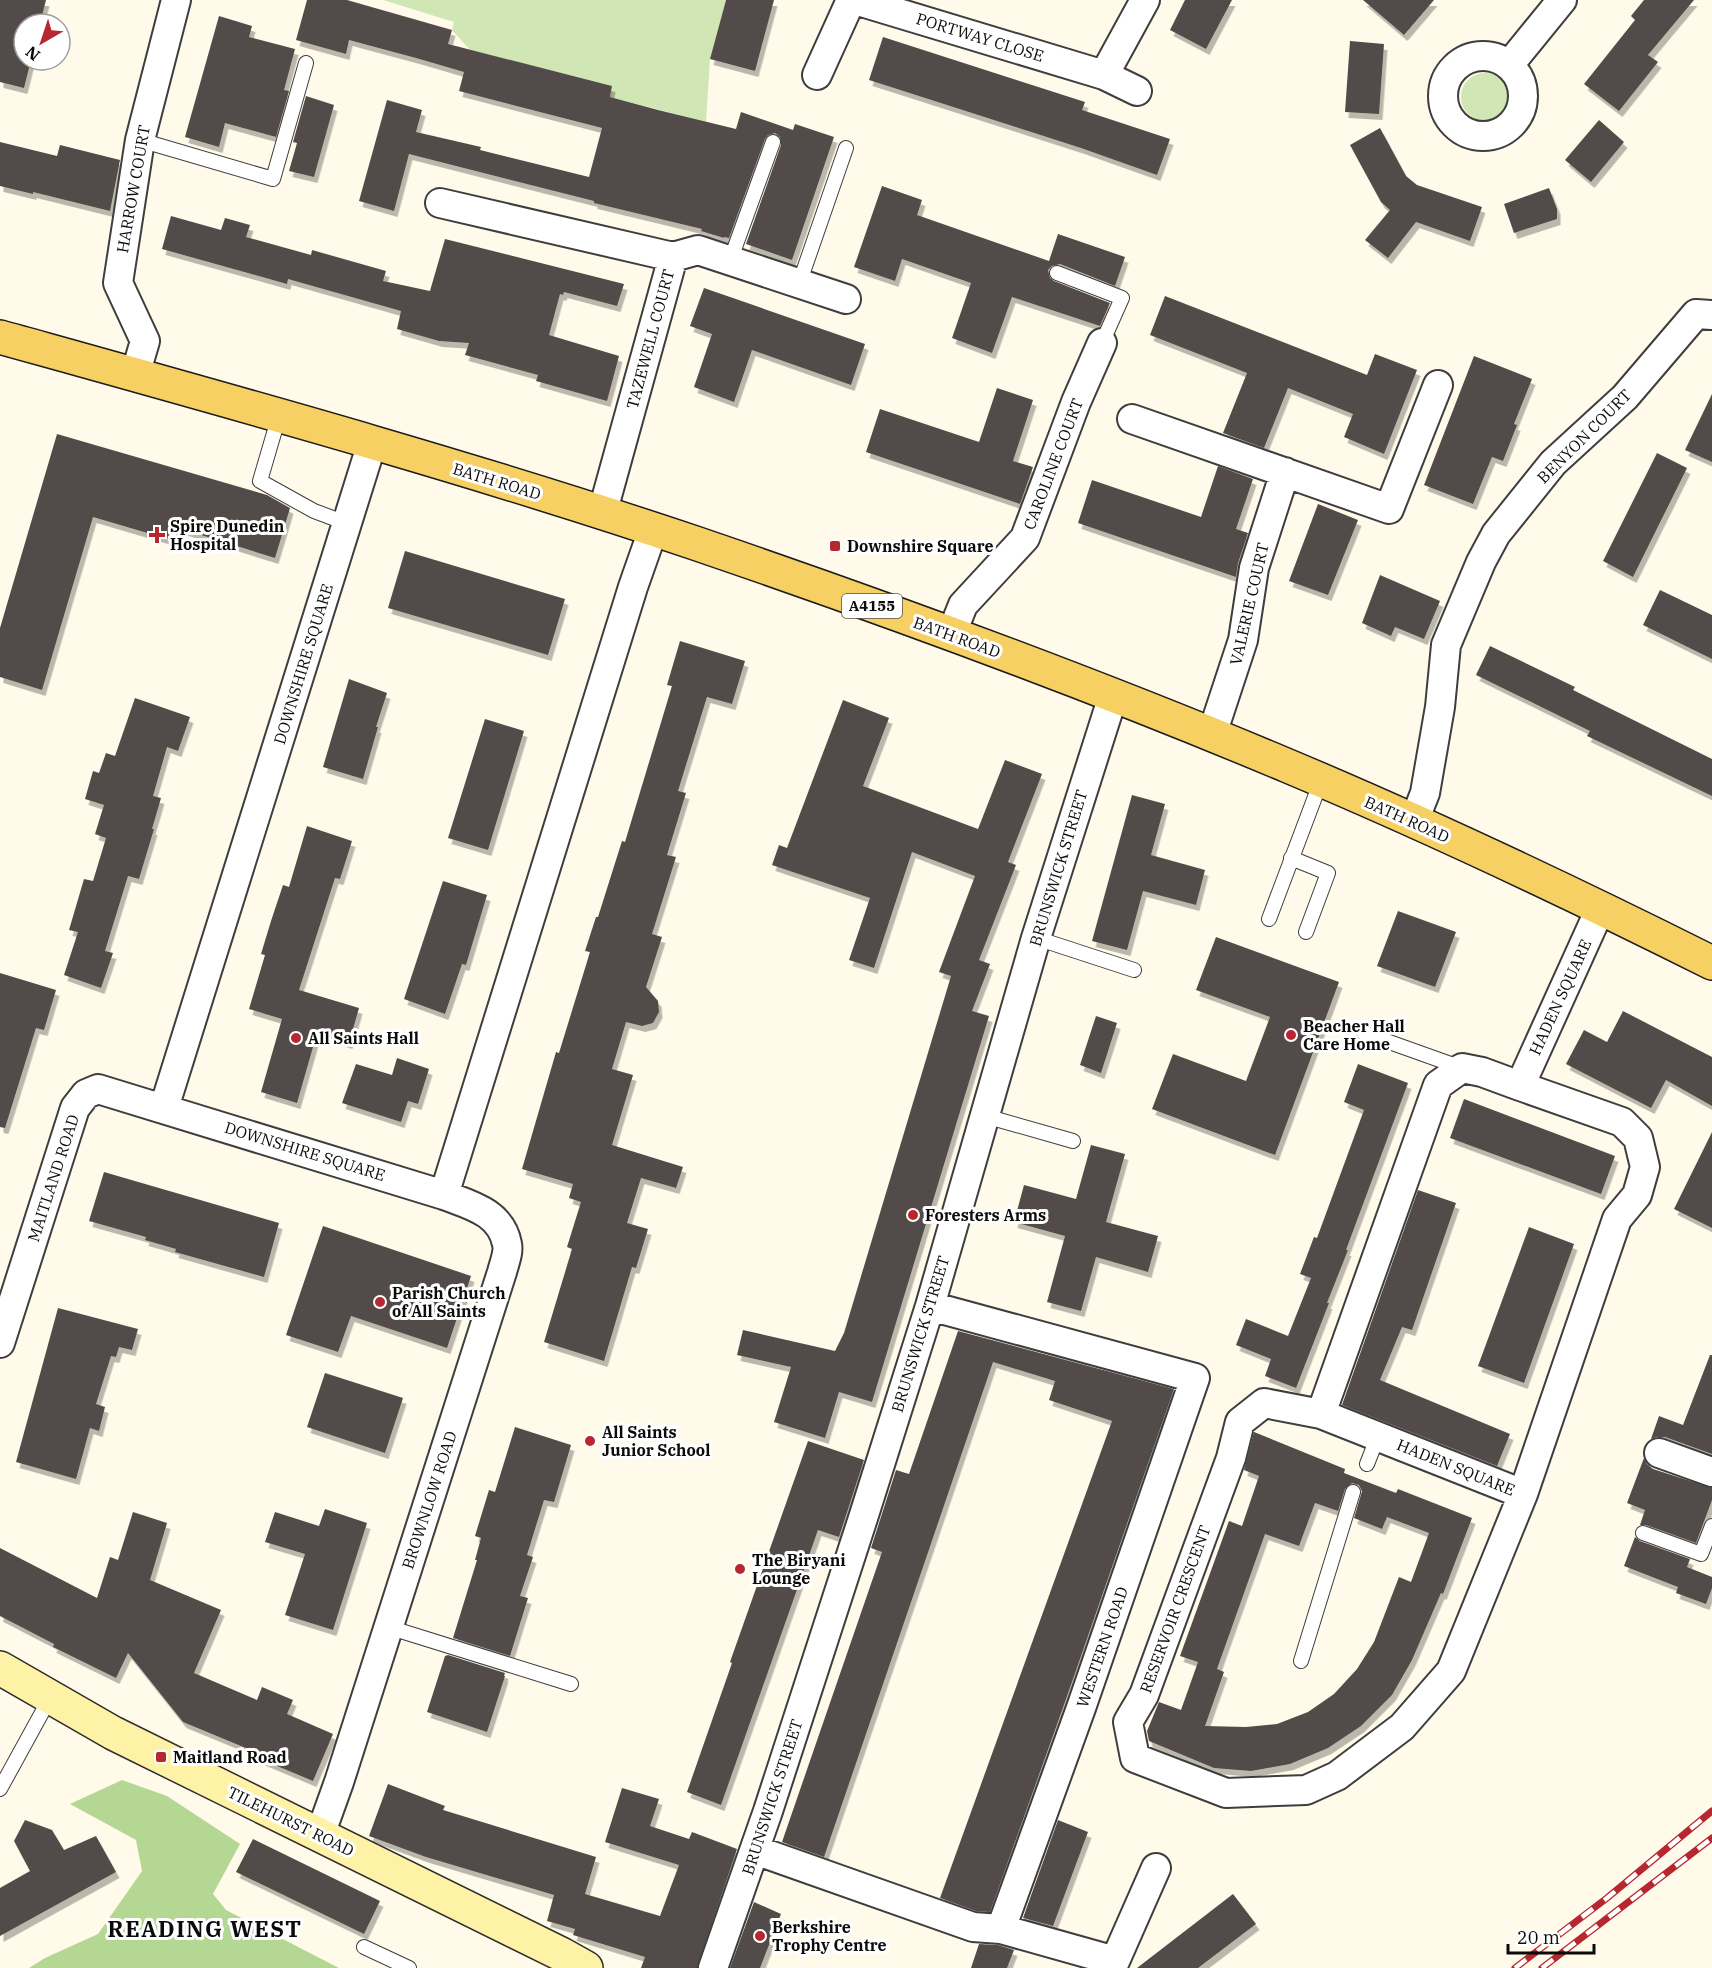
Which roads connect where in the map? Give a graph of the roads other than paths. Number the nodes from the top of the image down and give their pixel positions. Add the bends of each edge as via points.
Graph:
1 (176, 0) edge
2 (853, 0) edge
3 (1145, 0) edge
4 (1562, 0) edge
5 (306, 63) dead end
6 (1509, 65) dead end
7 (816, 75) dead end
8 (1104, 75) junction
9 (1137, 92) dead end
10 (140, 140) junction
11 (773, 142) dead end
12 (846, 148) dead end
13 (440, 203) dead end
14 (673, 257) junction
15 (730, 261) junction
16 (1058, 273) dead end
17 (799, 284) junction
18 (846, 298) dead end
19 (1712, 315) edge
20 (0, 337) edge
21 (1102, 343) joint
22 (135, 375) junction
23 (1438, 385) dead end
24 (279, 416) junction
25 (1132, 419) dead end
26 (372, 443) junction
27 (1285, 472) junction
28 (602, 514) junction
29 (346, 523) junction
30 (653, 530) junction
31 (951, 635) junction
32 (1113, 696) junction
33 (1210, 734) junction
34 (1321, 781) junction
35 (1414, 821) junction
36 (1292, 858) junction
37 (1601, 907) junction
38 (1269, 919) dead end
39 (1306, 932) dead end
40 (1036, 938) junction
41 (1712, 963) edge
42 (1134, 970) dead end
43 (1364, 1033) dead end
44 (1462, 1068) junction
45 (1520, 1086) junction
46 (164, 1108) junction
47 (985, 1116) junction
48 (1073, 1141) dead end
49 (444, 1195) junction
50 (930, 1306) junction
51 (0, 1343) edge
52 (1321, 1414) junction
53 (1378, 1436) junction
54 (1659, 1453) dead end
55 (1366, 1464) dead end
56 (1712, 1472) edge
57 (1353, 1492) dead end
58 (1523, 1494) junction
59 (1712, 1526) edge
60 (1643, 1533) dead end
61 (1706, 1557) edge
62 (388, 1627) junction
63 (1301, 1661) dead end
64 (0, 1668) edge
65 (571, 1684) dead end
66 (50, 1698) junction
67 (0, 1789) edge
68 (320, 1835) junction
69 (755, 1850) junction
70 (1156, 1868) dead end
71 (1001, 1929) junction
72 (364, 1947) dead end
73 (409, 1968) edge
74 (586, 1968) edge
75 (713, 1968) edge

1 - 10 street, HARROW COURT
2 - 7 street, PORTWAY CLOSE
2 - 8 street, PORTWAY CLOSE
3 - 8 street
4 - 6 street
5 - 10 lane via 273,179
8 - 9 street, PORTWAY CLOSE
10 - 22 street, HARROW COURT via 118,283 144,341
11 - 15 lane
12 - 17 lane
13 - 14 street, TAZEWELL COURT
14 - 15 street via 698,250
14 - 28 street, TAZEWELL COURT
15 - 17 street
16 - 21 lane via 1122,298
17 - 18 street
19 - 35 street, BENYON COURT via 1696,314 1624,397 1553,463 1496,534 1446,645 1425,793
20 - 22 main road, BATH ROAD / A4155
21 - 31 street, CAROLINE COURT via 1025,538 963,605
22 - 24 main road, BATH ROAD / A4155
23 - 27 street via 1389,509
24 - 26 main road, BATH ROAD / A4155
24 - 29 lane via 260,481 314,511
25 - 27 street
26 - 28 main road, BATH ROAD / A4155
26 - 29 street, DOWNSHIRE SQUARE
27 - 33 street, VALERIE COURT via 1254,568 1244,640
28 - 30 main road, BATH ROAD / A4155
29 - 46 street, DOWNSHIRE SQUARE
30 - 31 main road, BATH ROAD / A4155
30 - 49 street
31 - 32 main road, BATH ROAD / A4155
32 - 33 main road, BATH ROAD / A4155
32 - 40 street, BRUNSWICK STREET
33 - 34 main road, BATH ROAD / A4155
34 - 35 main road, BATH ROAD / A4155
34 - 36 lane
35 - 37 main road, BATH ROAD / A4155
36 - 38 lane
36 - 39 lane via 1328,873
37 - 41 main road, BATH ROAD / A4155
37 - 45 street, HADEN SQUARE
40 - 42 lane
40 - 47 street, BRUNSWICK STREET
43 - 44 lane
44 - 45 street, HADEN SQUARE
44 - 52 street via 1438,1085
45 - 58 street, HADEN SQUARE via 1622,1122 1638,1138 1645,1167 1637,1195 1617,1220
46 - 49 street, DOWNSHIRE SQUARE
46 - 51 street, MAITLAND ROAD via 98,1089 86,1094 75,1108
47 - 48 lane
47 - 50 street, BRUNSWICK STREET
49 - 62 street, BROWNLOW ROAD via 485,1210 500,1227 508,1246
50 - 69 street, BRUNSWICK STREET
50 - 71 street, WESTERN ROAD via 1195,1378
52 - 53 street, HADEN SQUARE
52 - 58 street, RESERVOIR CRESCENT via 1264,1403 1240,1422 1231,1458 1144,1695 1128,1722 1135,1758 1226,1793 1306,1790 1337,1776 1402,1727 1451,1671
53 - 55 lane
53 - 58 street, HADEN SQUARE
54 - 56 street
57 - 63 lane
59 - 61 lane
60 - 61 lane
62 - 65 lane
62 - 68 street, BROWNLOW ROAD
64 - 66 street, TILEHURST ROAD
66 - 67 lane
66 - 68 street, TILEHURST ROAD
68 - 74 street, TILEHURST ROAD
69 - 71 street via 973,1927
69 - 75 street, BRUNSWICK STREET
70 - 71 street via 1115,1961
72 - 73 lane

